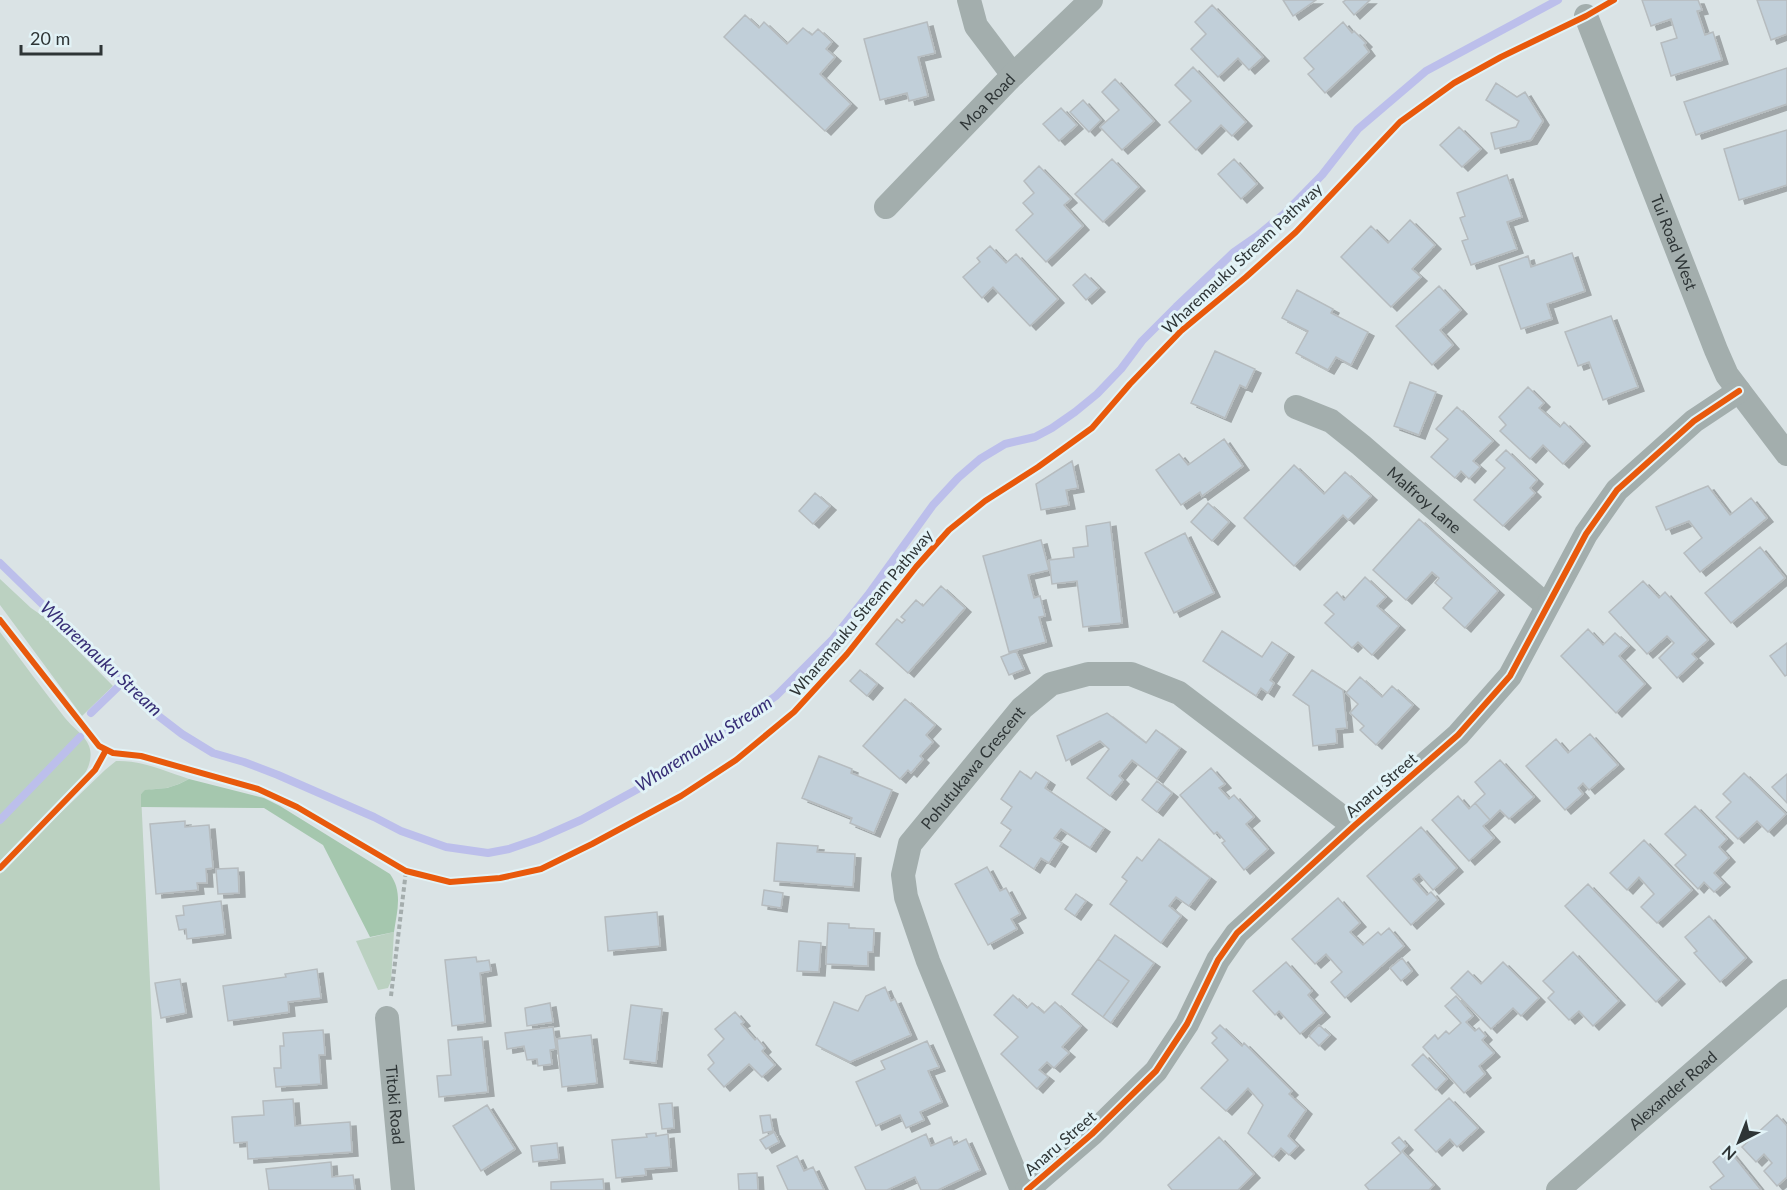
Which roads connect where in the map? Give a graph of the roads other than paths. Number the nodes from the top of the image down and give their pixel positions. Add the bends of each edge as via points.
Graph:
1 (969, 0) edge
2 (1091, 0) edge
3 (1586, 16) dead end
4 (1013, 75) junction
5 (886, 207) dead end
6 (1739, 391) junction
7 (1296, 407) dead end
8 (1787, 454) edge
9 (1546, 605) junction
10 (1354, 825) junction
11 (1787, 991) edge
12 (387, 1018) road end
13 (404, 1190) edge
14 (1022, 1190) edge
15 (1027, 1190) edge
16 (1558, 1190) edge

1 - 4 street via 976,26
2 - 4 street, Moa Road
3 - 6 street, Tui Road West via 1716,350
4 - 5 street, Moa Road
6 - 8 street, Tui Road West
6 - 9 street, Anaru Street via 1694,422 1617,490 1586,534
7 - 9 street, Malfroy Lane via 1331,422 1361,445
9 - 10 street, Anaru Street via 1510,676 1466,727
10 - 14 street, Pohutukawa Crescent via 1179,693 1131,674 1088,674 1051,684 1022,708 910,844 903,875 906,897 928,961
10 - 15 street, Anaru Street via 1237,933 1156,1071
11 - 16 street, Alexander Road
12 - 13 street, Titoki Road

